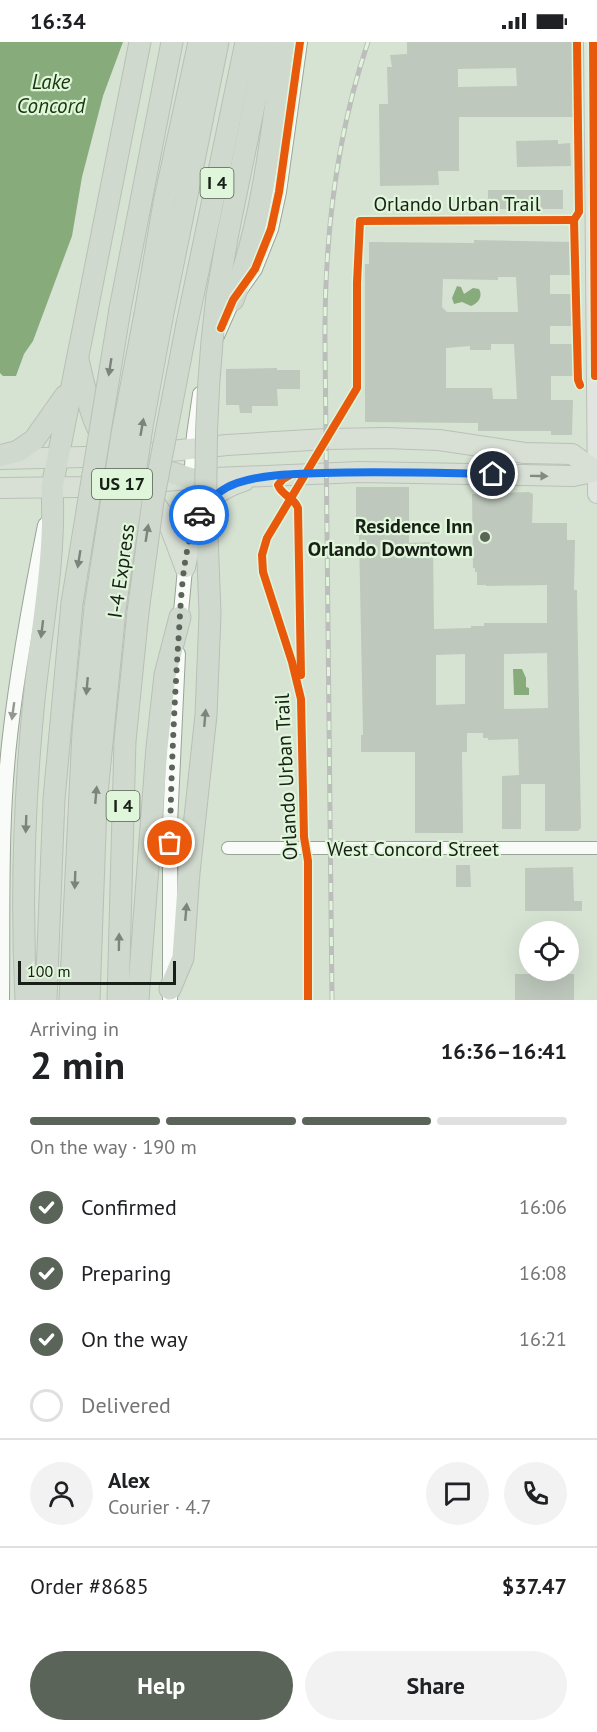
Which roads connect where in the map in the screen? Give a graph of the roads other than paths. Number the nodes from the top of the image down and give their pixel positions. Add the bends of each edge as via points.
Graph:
1 (140, 42) edge
2 (172, 42) edge
3 (199, 42) edge
4 (218, 42) edge
5 (246, 42) edge
6 (267, 42) edge
7 (284, 42) edge
8 (300, 42) edge
9 (593, 42) edge
10 (595, 143) edge
11 (225, 298) junction
12 (154, 316) junction
13 (77, 356) junction
14 (70, 388) junction
15 (193, 448) junction
16 (119, 456) junction
17 (0, 457) edge
18 (57, 458) junction
19 (597, 471) edge
20 (270, 476) junction
21 (192, 479) junction
22 (142, 483) junction
23 (52, 487) junction
24 (0, 488) edge
25 (597, 494) edge
26 (185, 567) junction
27 (105, 608) junction
28 (180, 617) junction
29 (228, 848) dead end
30 (597, 848) edge
31 (2, 857) edge
32 (170, 995) edge
33 (2, 1000) edge
34 (26, 1000) edge
35 (46, 1000) edge
36 (70, 1000) edge
37 (89, 1000) edge
38 (118, 1000) edge
39 (138, 1000) edge

1 - 13 highway
2 -> 35 highway, bridge via 120,309 72,603 54,799
3 - 12 highway, I-4 Express via 164,203
4 - 12 highway, I-4 Express
38 -> 5 highway, I 4, bridge via 125,741 138,612 153,501
6 - 11 highway via 228,233
7 - 11 highway via 260,208 251,244
8 - 11 street via 274,219 255,269
9 - 10 main road
10 - 19 main road
11 - 15 street via 196,412
32 -> 11 highway, bridge via 183,958 206,715 210,614 206,413
12 - 27 highway, I-4 Express, bridge via 142,427
13 - 14 highway
13 - 16 highway via 103,437
14 - 17 highway via 34,440
14 - 18 highway
15 - 16 highway, US 17
15 - 19 highway, US 17 via 326,439 426,439 525,453 572,454
15 - 21 street
16 - 18 highway, US 17
16 - 21 highway
16 - 22 highway
17 - 18 highway, US 17
18 - 23 highway
20 -> 19 highway, US 17 via 398,472 573,476
19 - 25 main road
20 - 21 highway, US 17
20 - 26 highway via 235,484 212,498 194,524
21 - 22 highway, US 17
21 - 26 street
22 - 23 highway, US 17
22 - 26 highway via 170,526
23 - 24 highway, US 17
23 -> 31 street via 9,738
23 -> 34 highway via 50,563 27,793
26 - 28 street
27 -> 36 highway, I-4 Express via 83,732
37 -> 27 highway, I-4 Express
28 - 32 street via 170,824
28 - 39 highway via 165,675
29 - 30 street, West Concord Street
31 - 33 street

